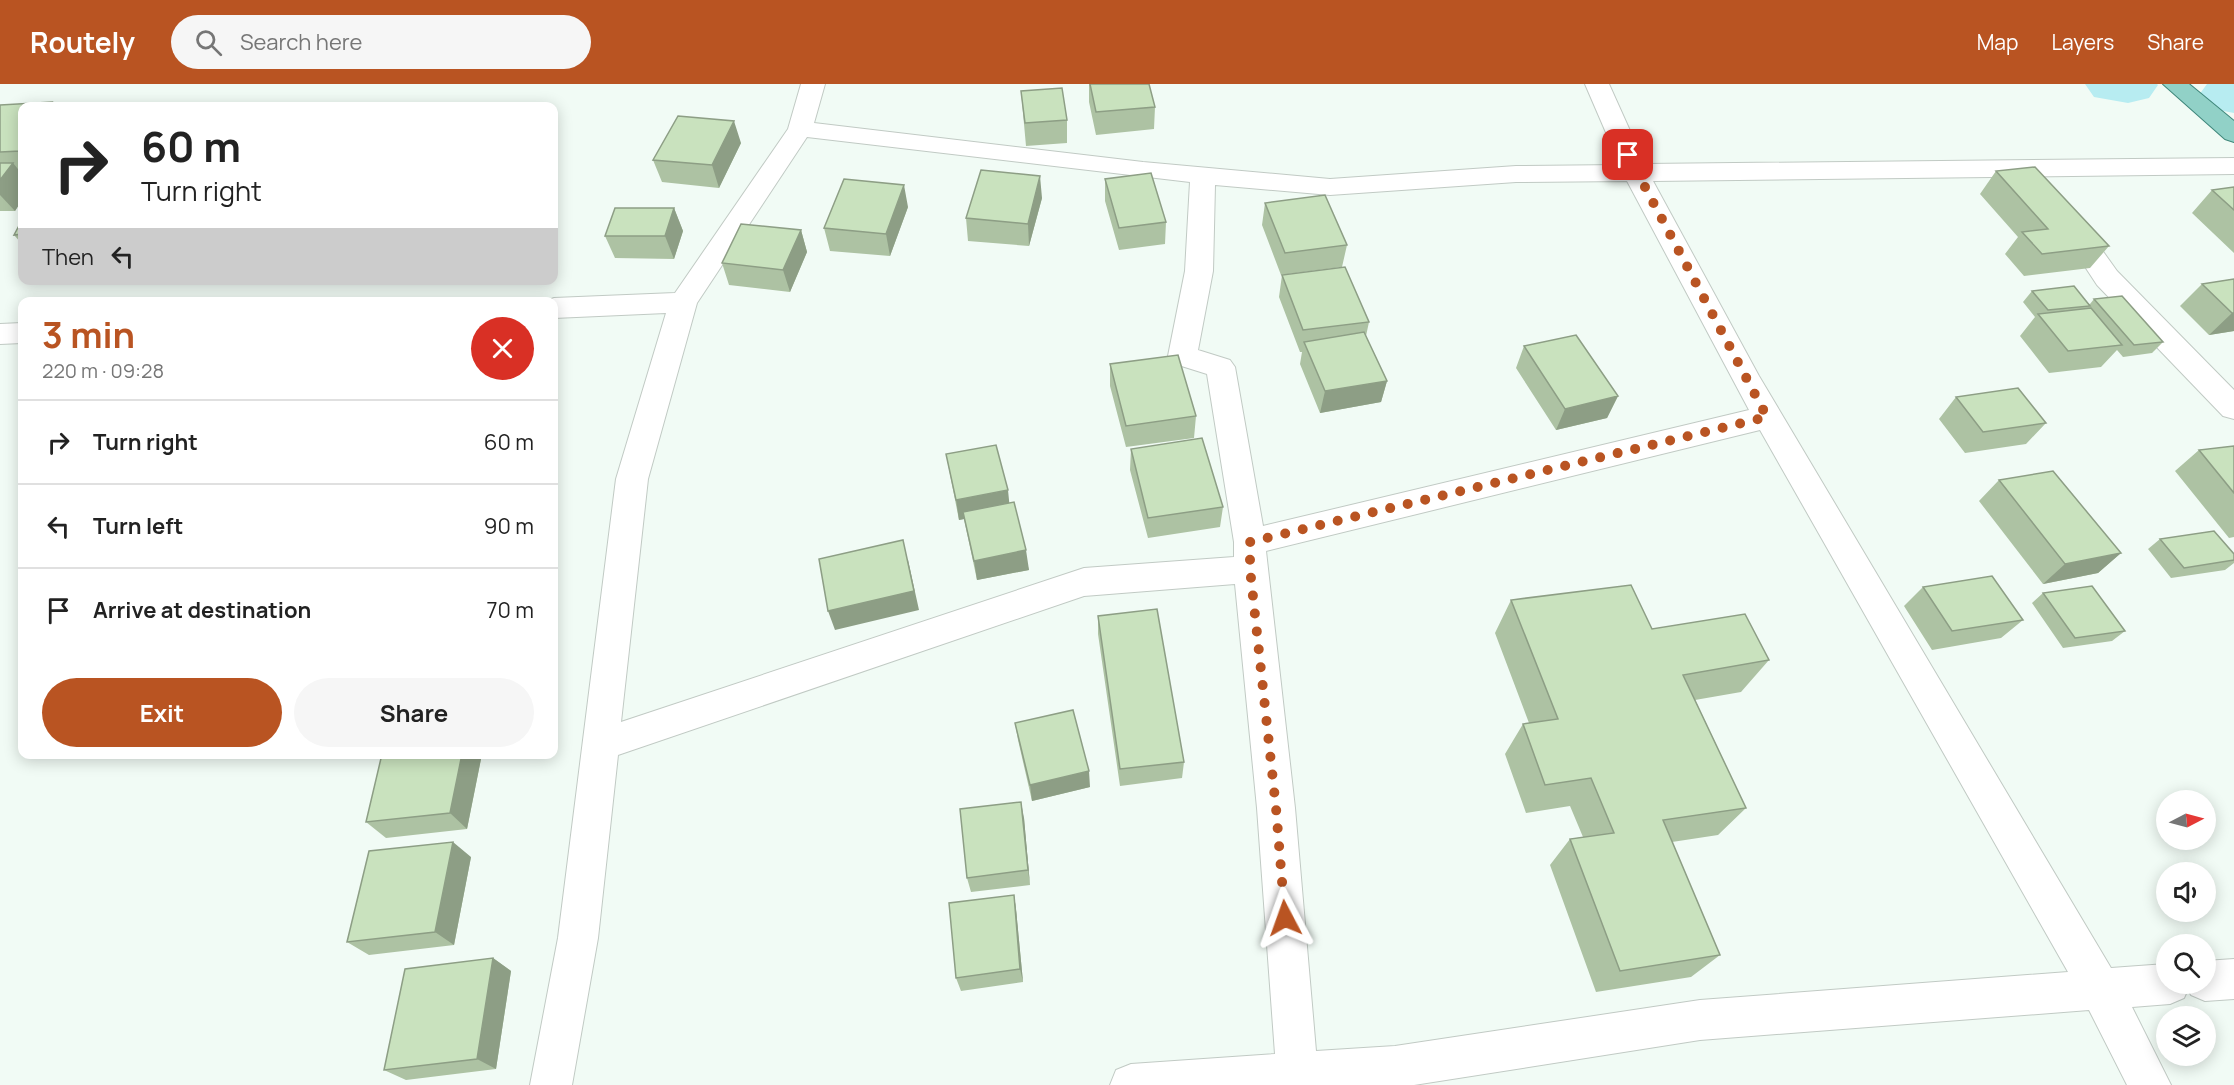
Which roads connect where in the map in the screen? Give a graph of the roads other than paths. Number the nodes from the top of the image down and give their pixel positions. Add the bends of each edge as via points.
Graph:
1 (813, 84) edge
2 (1597, 84) edge
3 (2175, 84) edge
4 (800, 129) junction
5 (2234, 134) edge
6 (2234, 166) edge
7 (2032, 168) junction
8 (1636, 173) junction
9 (1203, 175) junction
10 (683, 302) junction
11 (558, 308) edge
12 (18, 333) edge
13 (0, 334) edge
14 (2234, 408) edge
15 (1767, 417) junction
16 (1250, 556) junction
17 (600, 745) junction
18 (2234, 979) edge
19 (2216, 980) edge
20 (2156, 985) edge
21 (2100, 989) junction
22 (1297, 1072) junction
23 (1397, 1076) edge
24 (551, 1085) edge
25 (1131, 1085) edge
26 (2150, 1085) edge

1 - 4 street
2 - 8 street
3 - 5 main road
4 - 9 street
4 - 10 street
6 - 7 street
7 - 8 street
7 - 14 street via 2107,278
8 - 9 street via 1516,174 1330,187
8 - 15 street
9 - 16 street via 1198,271 1182,356 1220,367
10 - 11 street
10 - 17 street via 632,479
12 - 13 street
15 - 16 street
15 - 21 street
16 - 17 street via 1084,582
16 - 22 street via 1276,808
17 - 24 street via 578,938
18 - 19 street
20 - 21 street
21 - 23 street via 1700,1020
21 - 26 street
22 - 23 street
22 - 25 street

